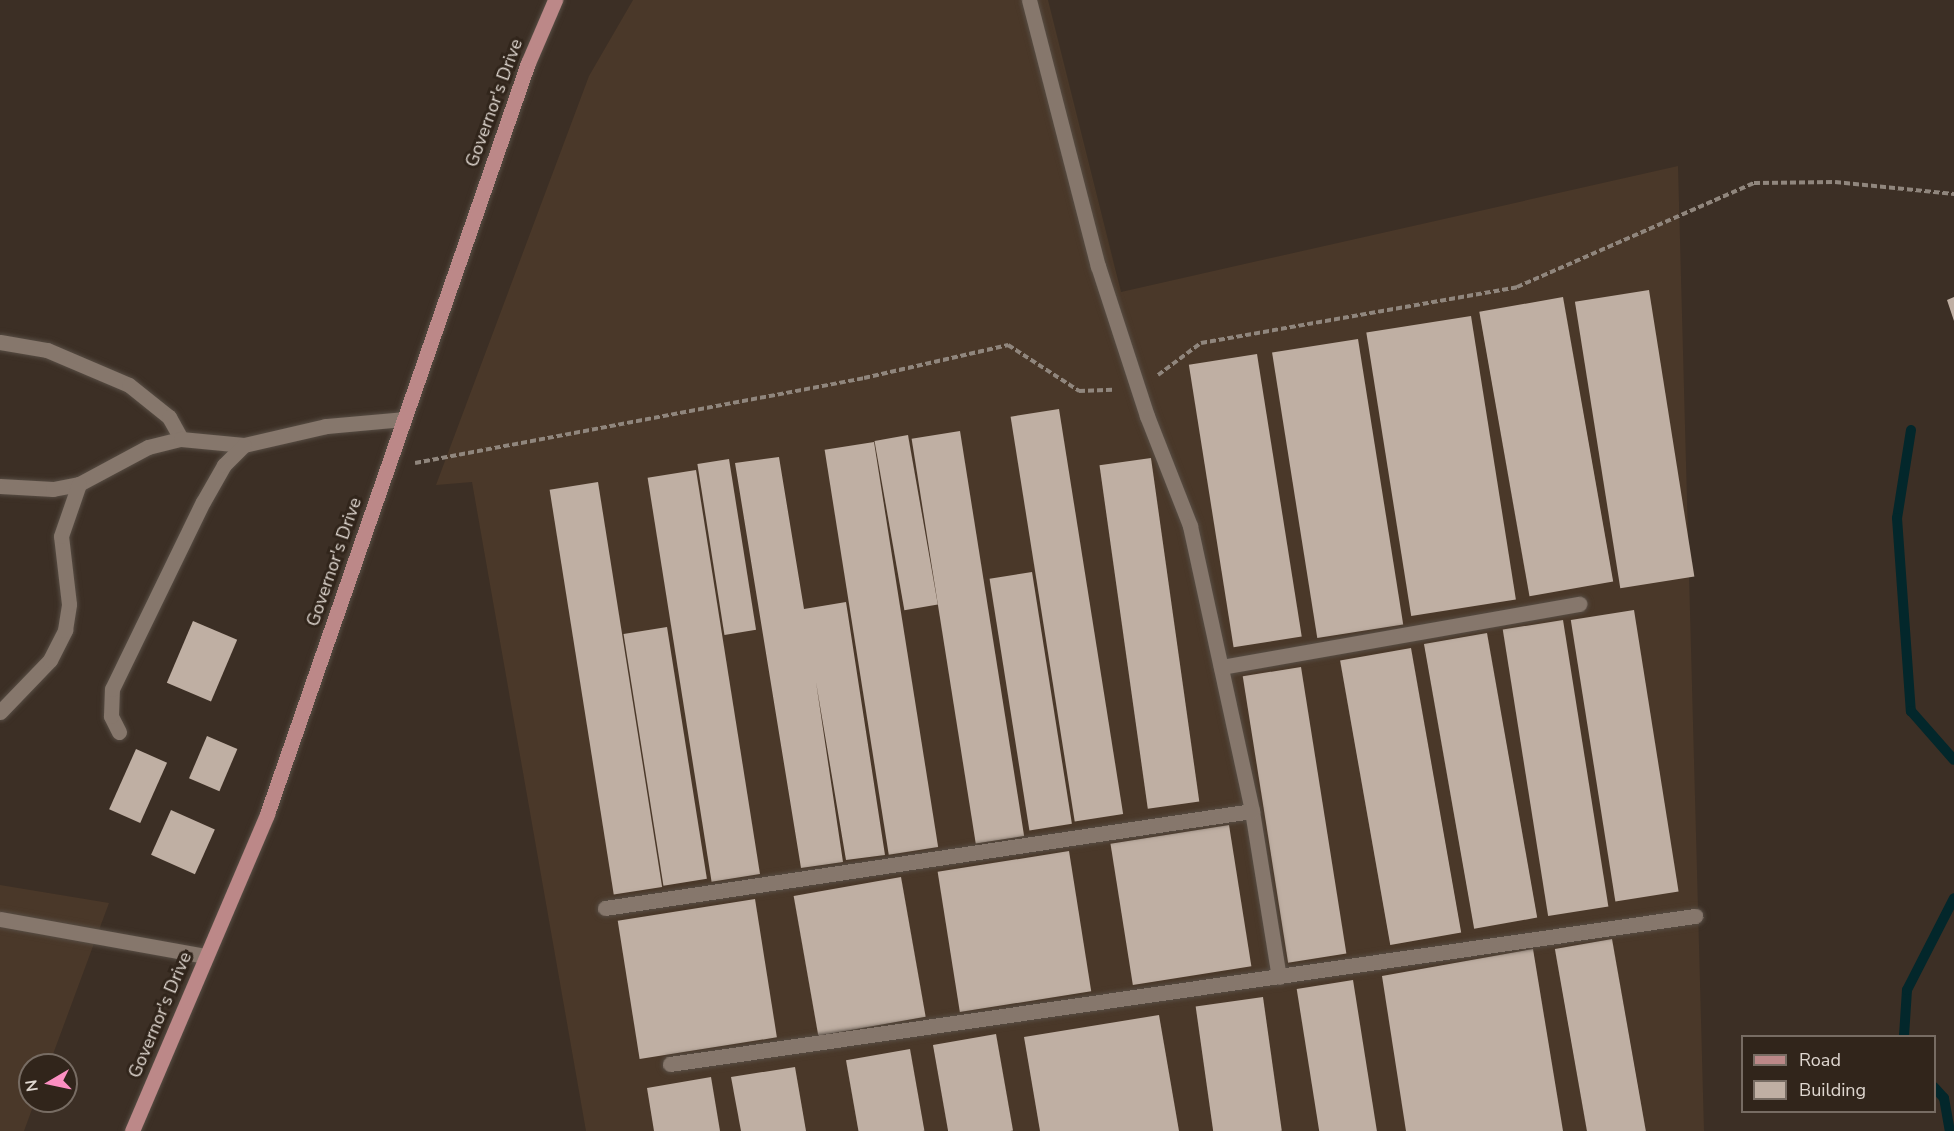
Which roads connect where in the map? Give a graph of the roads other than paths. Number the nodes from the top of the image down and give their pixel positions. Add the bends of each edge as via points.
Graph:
1 (555, 0) edge
2 (1029, 0) edge
3 (0, 342) edge
4 (404, 419) junction
5 (181, 439) junction
6 (244, 445) junction
7 (79, 484) junction
8 (0, 486) edge
9 (1580, 604) dead end
10 (1221, 667) junction
11 (0, 712) edge
12 (119, 732) dead end
13 (1252, 811) junction
14 (605, 908) dead end
15 (1695, 916) dead end
16 (0, 919) edge
17 (206, 956) junction
18 (1279, 977) junction
19 (670, 1064) dead end
20 (132, 1131) edge

1 - 4 main road, Governor's Drive via 528,63
2 - 10 lane via 1098,266 1138,389 1190,526
3 - 5 lane via 47,350 129,385 169,417
4 - 6 lane via 326,426
4 - 17 main road, Governor's Drive via 267,814
5 - 6 lane
5 - 7 lane via 148,447
6 - 12 lane via 224,465 202,501 112,690 111,716
7 - 8 lane via 53,489
7 - 11 lane via 61,536 69,604 65,630 50,660
9 - 10 lane
10 - 13 lane
13 - 14 lane
13 - 18 lane
15 - 18 lane
16 - 17 lane
17 - 20 main road, Governor's Drive
18 - 19 lane

